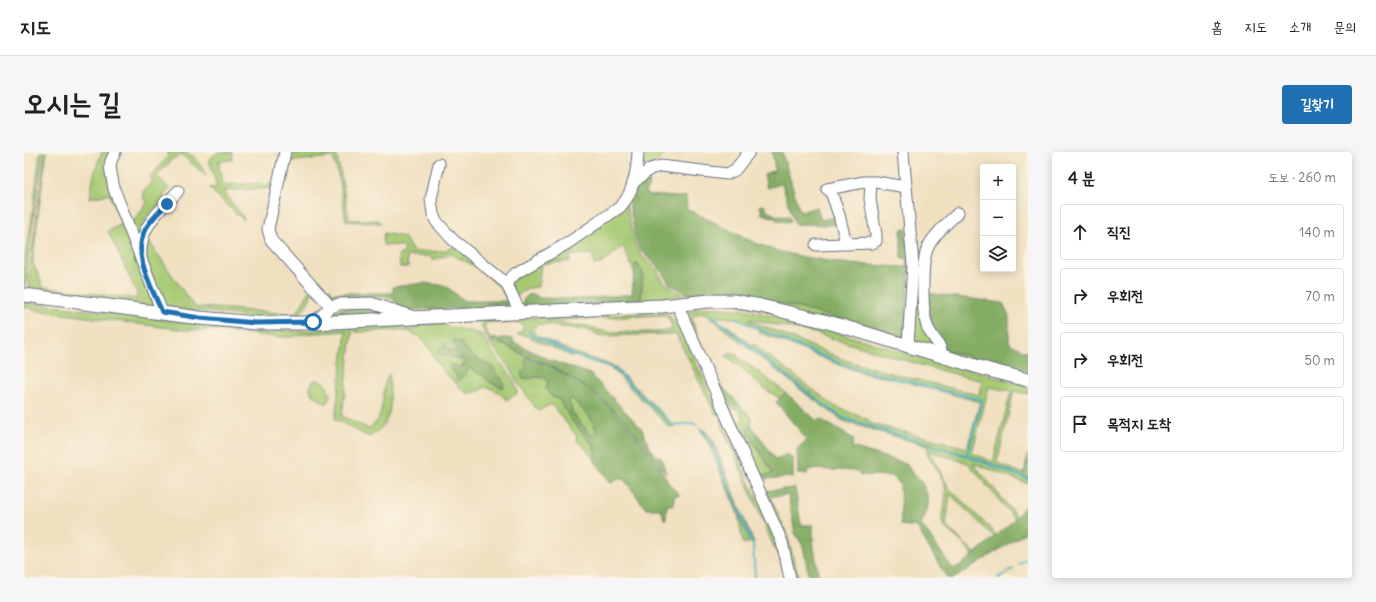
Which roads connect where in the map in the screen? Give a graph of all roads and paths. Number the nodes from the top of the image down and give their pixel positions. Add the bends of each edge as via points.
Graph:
1 (115, 152) edge
2 (284, 152) edge
3 (638, 152) edge
4 (749, 152) edge
5 (903, 152) edge
6 (439, 164) dead end
7 (633, 183) junction
8 (871, 183) junction
9 (906, 187) junction
10 (178, 191) dead end
11 (958, 213) dead end
12 (846, 243) junction
13 (816, 245) dead end
14 (142, 263) junction
15 (507, 284) junction
16 (24, 295) edge
17 (677, 304) junction
18 (331, 307) junction
19 (162, 312) junction
20 (520, 312) junction
21 (416, 318) junction
22 (313, 322) junction
23 (908, 346) junction
24 (942, 356) junction
25 (1028, 380) edge
26 (790, 578) edge

1 - 14 street via 110,167 112,180
2 - 18 street via 270,212 268,234
3 - 7 street
4 - 7 street via 730,173 661,166 650,169
5 - 9 street
6 - 15 street via 431,199 436,222 452,239
7 - 15 street via 624,203 616,211 516,273
8 - 9 street
8 - 12 street via 870,199 876,241
8 - 12 street via 829,189 840,215
9 - 23 street via 913,264
10 - 14 street via 146,229 141,245
11 - 24 street via 930,243 924,262 927,326 941,348
12 - 13 street
14 - 19 street
15 - 20 street
16 - 19 main road
17 - 20 main road
17 - 23 main road via 708,301 747,303 828,322
17 - 26 street via 782,542
18 - 21 street via 339,304 371,303
18 - 22 street
19 - 22 main road via 256,323
20 - 21 main road
21 - 22 main road
23 - 24 main road
24 - 25 main road

